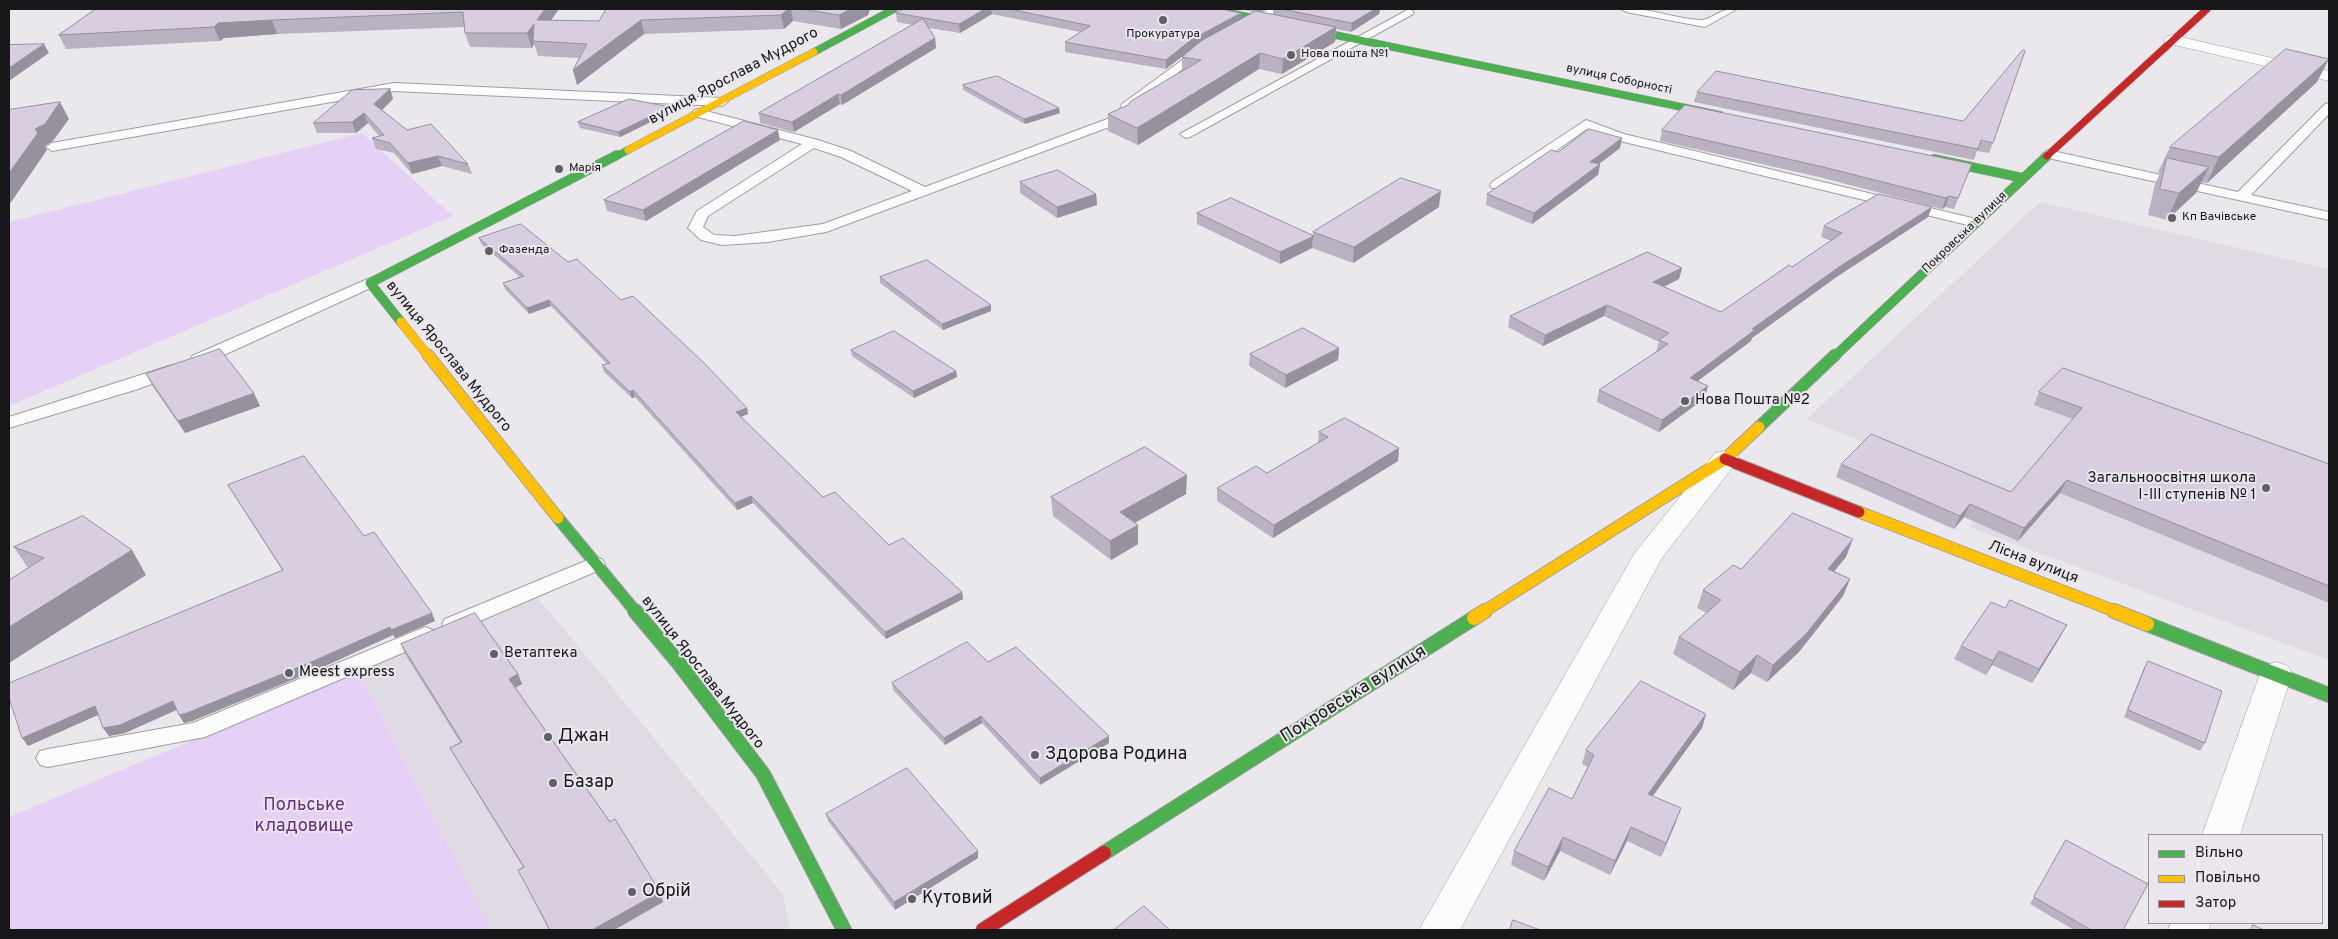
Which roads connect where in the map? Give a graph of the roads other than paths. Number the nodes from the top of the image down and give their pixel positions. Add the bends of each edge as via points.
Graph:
1 (894, 9) edge
2 (1210, 9) edge
3 (1276, 9) edge
4 (1626, 9) edge
5 (1732, 9) edge
6 (2207, 9) edge
7 (1409, 12) dead end
8 (1257, 19) junction
9 (1234, 32) edge
10 (1357, 39) junction
11 (2172, 40) junction
12 (1211, 44) edge
13 (2329, 76) edge
14 (722, 102) junction
15 (2329, 107) edge
16 (698, 114) junction
17 (1727, 116) edge
18 (1186, 134) dead end
19 (813, 143) junction
20 (52, 147) dead end
21 (2048, 154) junction
22 (1922, 157) edge
23 (2023, 178) junction
24 (1496, 185) edge
25 (923, 191) junction
26 (2241, 197) junction
27 (2329, 216) edge
28 (1976, 223) junction
29 (370, 283) junction
30 (9, 423) edge
31 (1725, 459) junction
32 (595, 564) junction
33 (2276, 674) junction
34 (2329, 695) edge
35 (48, 758) dead end
36 (2220, 834) edge
37 (844, 930) edge
38 (983, 930) edge
39 (1439, 930) edge

1 - 14 main road, вулиця Ярослава Мудрого
2 - 8 main road, вулиця Соборності
3 - 8 lane
4 - 5 lane via 1705,24
6 - 11 main road, Покровська вулиця
7 - 10 lane
8 - 9 lane
8 - 10 main road, вулиця Соборності
10 - 17 main road, вулиця Соборності
10 - 18 lane via 1303,72
11 - 13 street
11 - 21 main road, Покровська вулиця
12 - 25 lane via 1126,107 1124,117
14 - 16 main road, вулиця Ярослава Мудрого
14 - 20 lane via 394,87
15 - 26 lane
16 - 19 lane
16 - 29 main road, вулиця Ярослава Мудрого
19 - 25 lane via 846,154
19 - 25 lane via 702,214 695,228 702,235 719,240 784,235 826,228
21 - 23 main road, Покровська вулиця
21 - 26 lane
22 - 23 main road
23 - 28 main road, Покровська вулиця
24 - 28 lane via 1586,124 1620,137
26 - 27 lane
28 - 31 main road, Покровська вулиця
29 - 30 lane via 222,351 132,385
29 - 32 main road, вулиця Ярослава Мудрого
31 - 33 main road, Лісна вулиця
31 - 38 main road, Покровська вулиця
31 - 39 street, Покровська вулиця via 1649,554
32 - 35 lane via 197,731
32 - 37 main road, вулиця Ярослава Мудрого via 677,661 763,774
33 - 34 main road, Лісна вулиця
33 - 36 street

